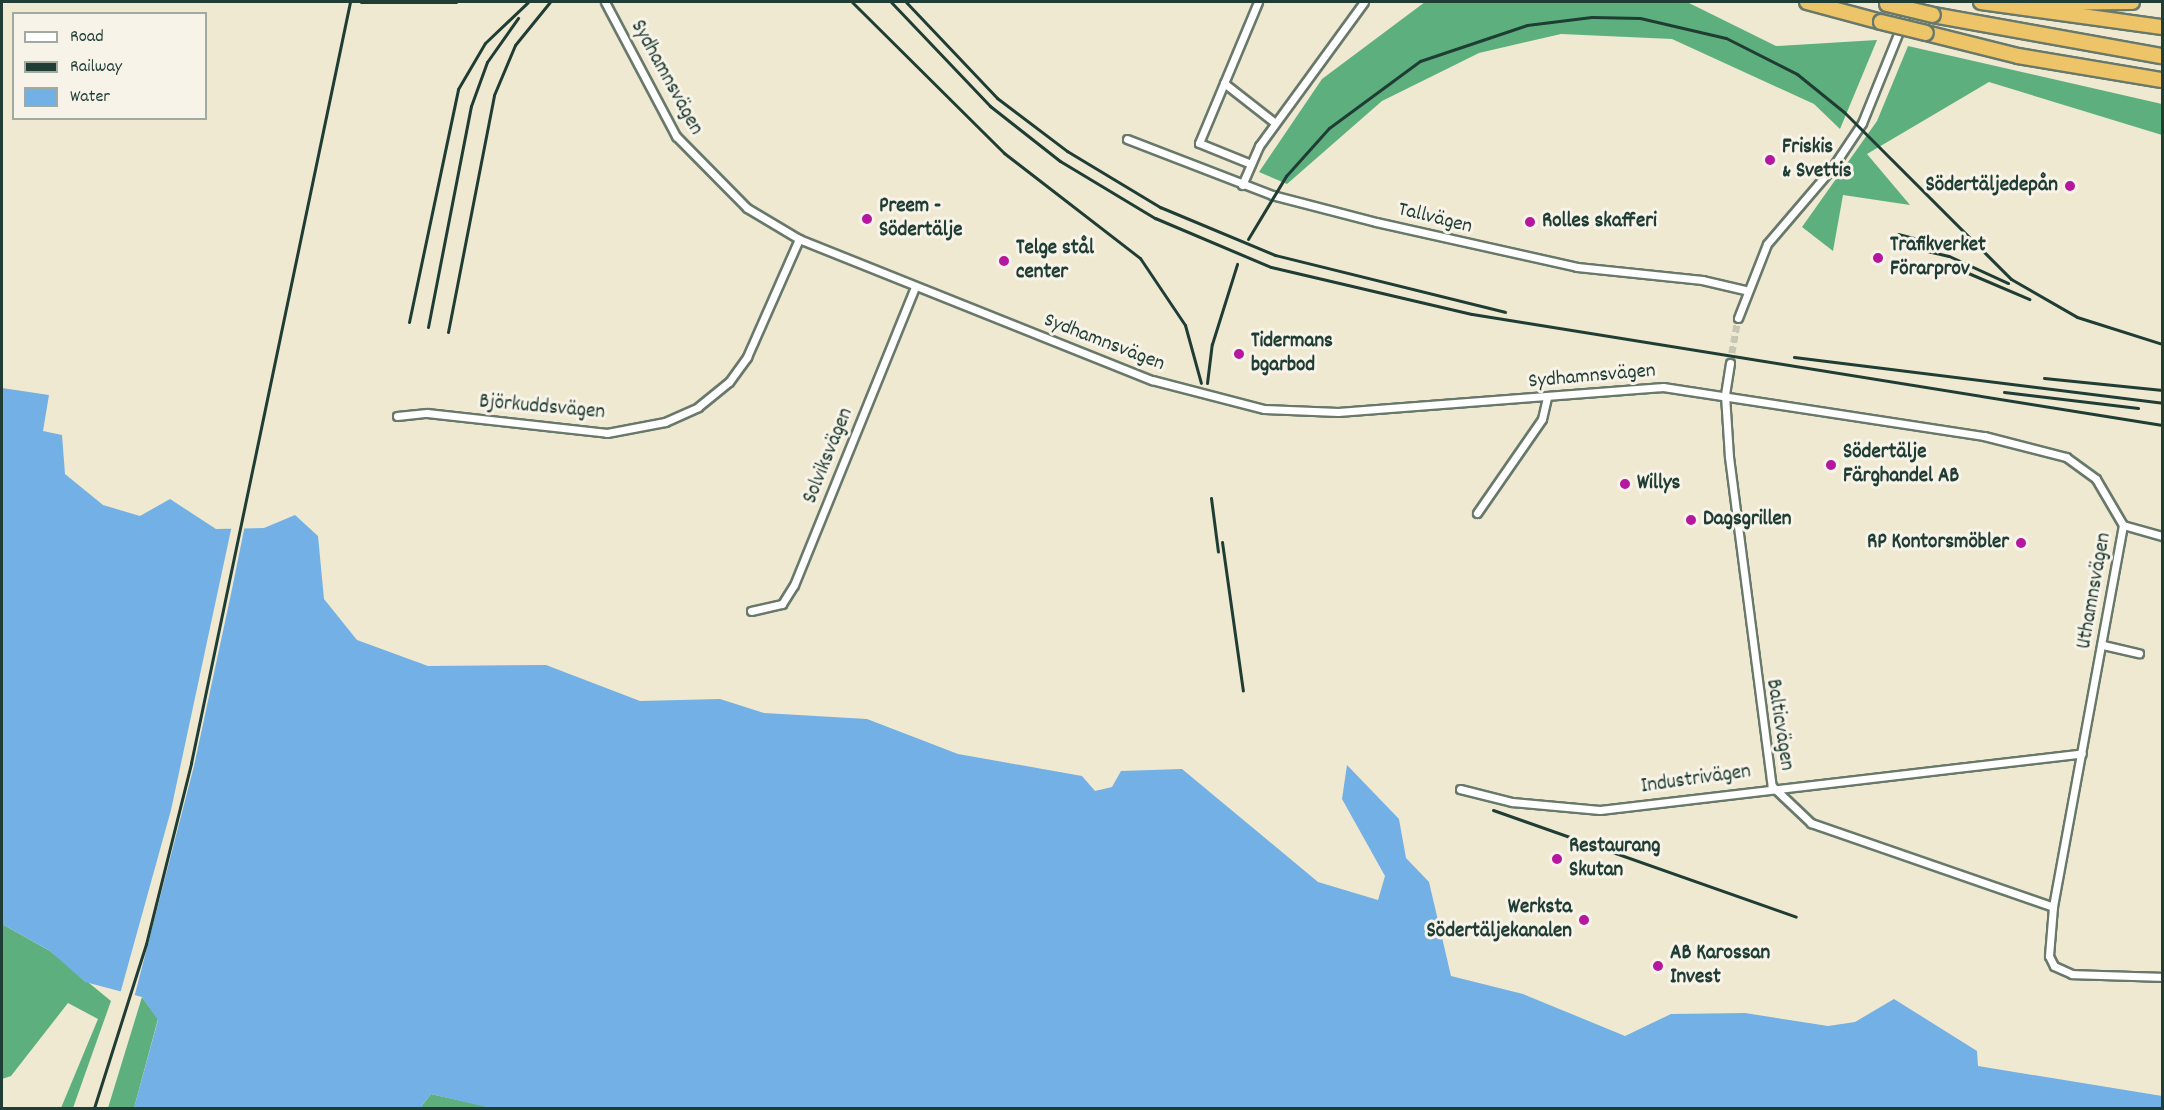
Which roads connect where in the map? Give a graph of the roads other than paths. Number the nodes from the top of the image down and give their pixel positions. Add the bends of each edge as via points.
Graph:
1 (605, 2) edge
2 (1258, 2) edge
3 (1364, 2) edge
4 (1808, 2) edge
5 (1911, 2) edge
6 (1982, 2) edge
7 (1987, 2) edge
8 (2132, 2) edge
9 (1883, 3) edge
10 (2163, 27) edge
11 (2163, 56) edge
12 (2163, 80) edge
13 (1224, 83) junction
14 (1275, 123) junction
15 (1127, 139) dead end
16 (1251, 164) junction
17 (1242, 185) junction
18 (799, 239) junction
19 (915, 287) junction
20 (1746, 290) junction
21 (1738, 318) tunnel mouth
22 (1730, 363) tunnel mouth
23 (1725, 395) junction
24 (1547, 397) junction
25 (397, 416) dead end
26 (1476, 513) dead end
27 (2123, 525) junction
28 (2163, 536) edge
29 (751, 611) dead end
30 (2103, 645) junction
31 (2139, 653) dead end
32 (2082, 753) junction
33 (1772, 786) junction
34 (1460, 789) dead end
35 (2053, 908) junction
36 (2163, 977) edge

1 - 18 street, Sydhamnsvägen via 676,136 747,208
2 - 13 street
3 - 14 street
4 - 12 highway, bridge via 2018,56
5 - 20 street via 1858,131 1767,244
6 - 10 highway
7 - 8 highway
9 - 11 highway, bridge
13 - 14 street
13 - 16 street via 1200,143
14 - 16 street
15 - 17 street, Tallvägen
16 - 17 street
17 - 20 street, Tallvägen via 1518,256
18 - 19 street, Sydhamnsvägen
18 - 25 street, Björkuddsvägen via 747,357 729,382 698,407 665,422 607,433 428,413
19 - 24 street, Sydhamnsvägen via 1152,380 1264,409 1338,412
19 - 29 street, Solviksvägen via 794,585 782,604
20 - 21 street
22 - 23 street, Balticvägen
23 - 24 street, Sydhamnsvägen via 1663,387
23 - 27 street, Uthamnsvägen via 1984,436 2066,457 2096,479
23 - 33 street, Balticvägen via 1739,551
24 - 26 street via 1542,419
27 - 28 street
27 - 30 street, Uthamnsvägen
30 - 31 street
30 - 32 street, Uthamnsvägen
32 - 33 street, Industrivägen
32 - 35 street, Uthamnsvägen
33 - 34 street, Industrivägen via 1600,810 1520,803
33 - 35 street, Balticvägen via 1811,823
35 - 36 street, Uthamnsvägen via 2049,956 2055,966 2072,974

